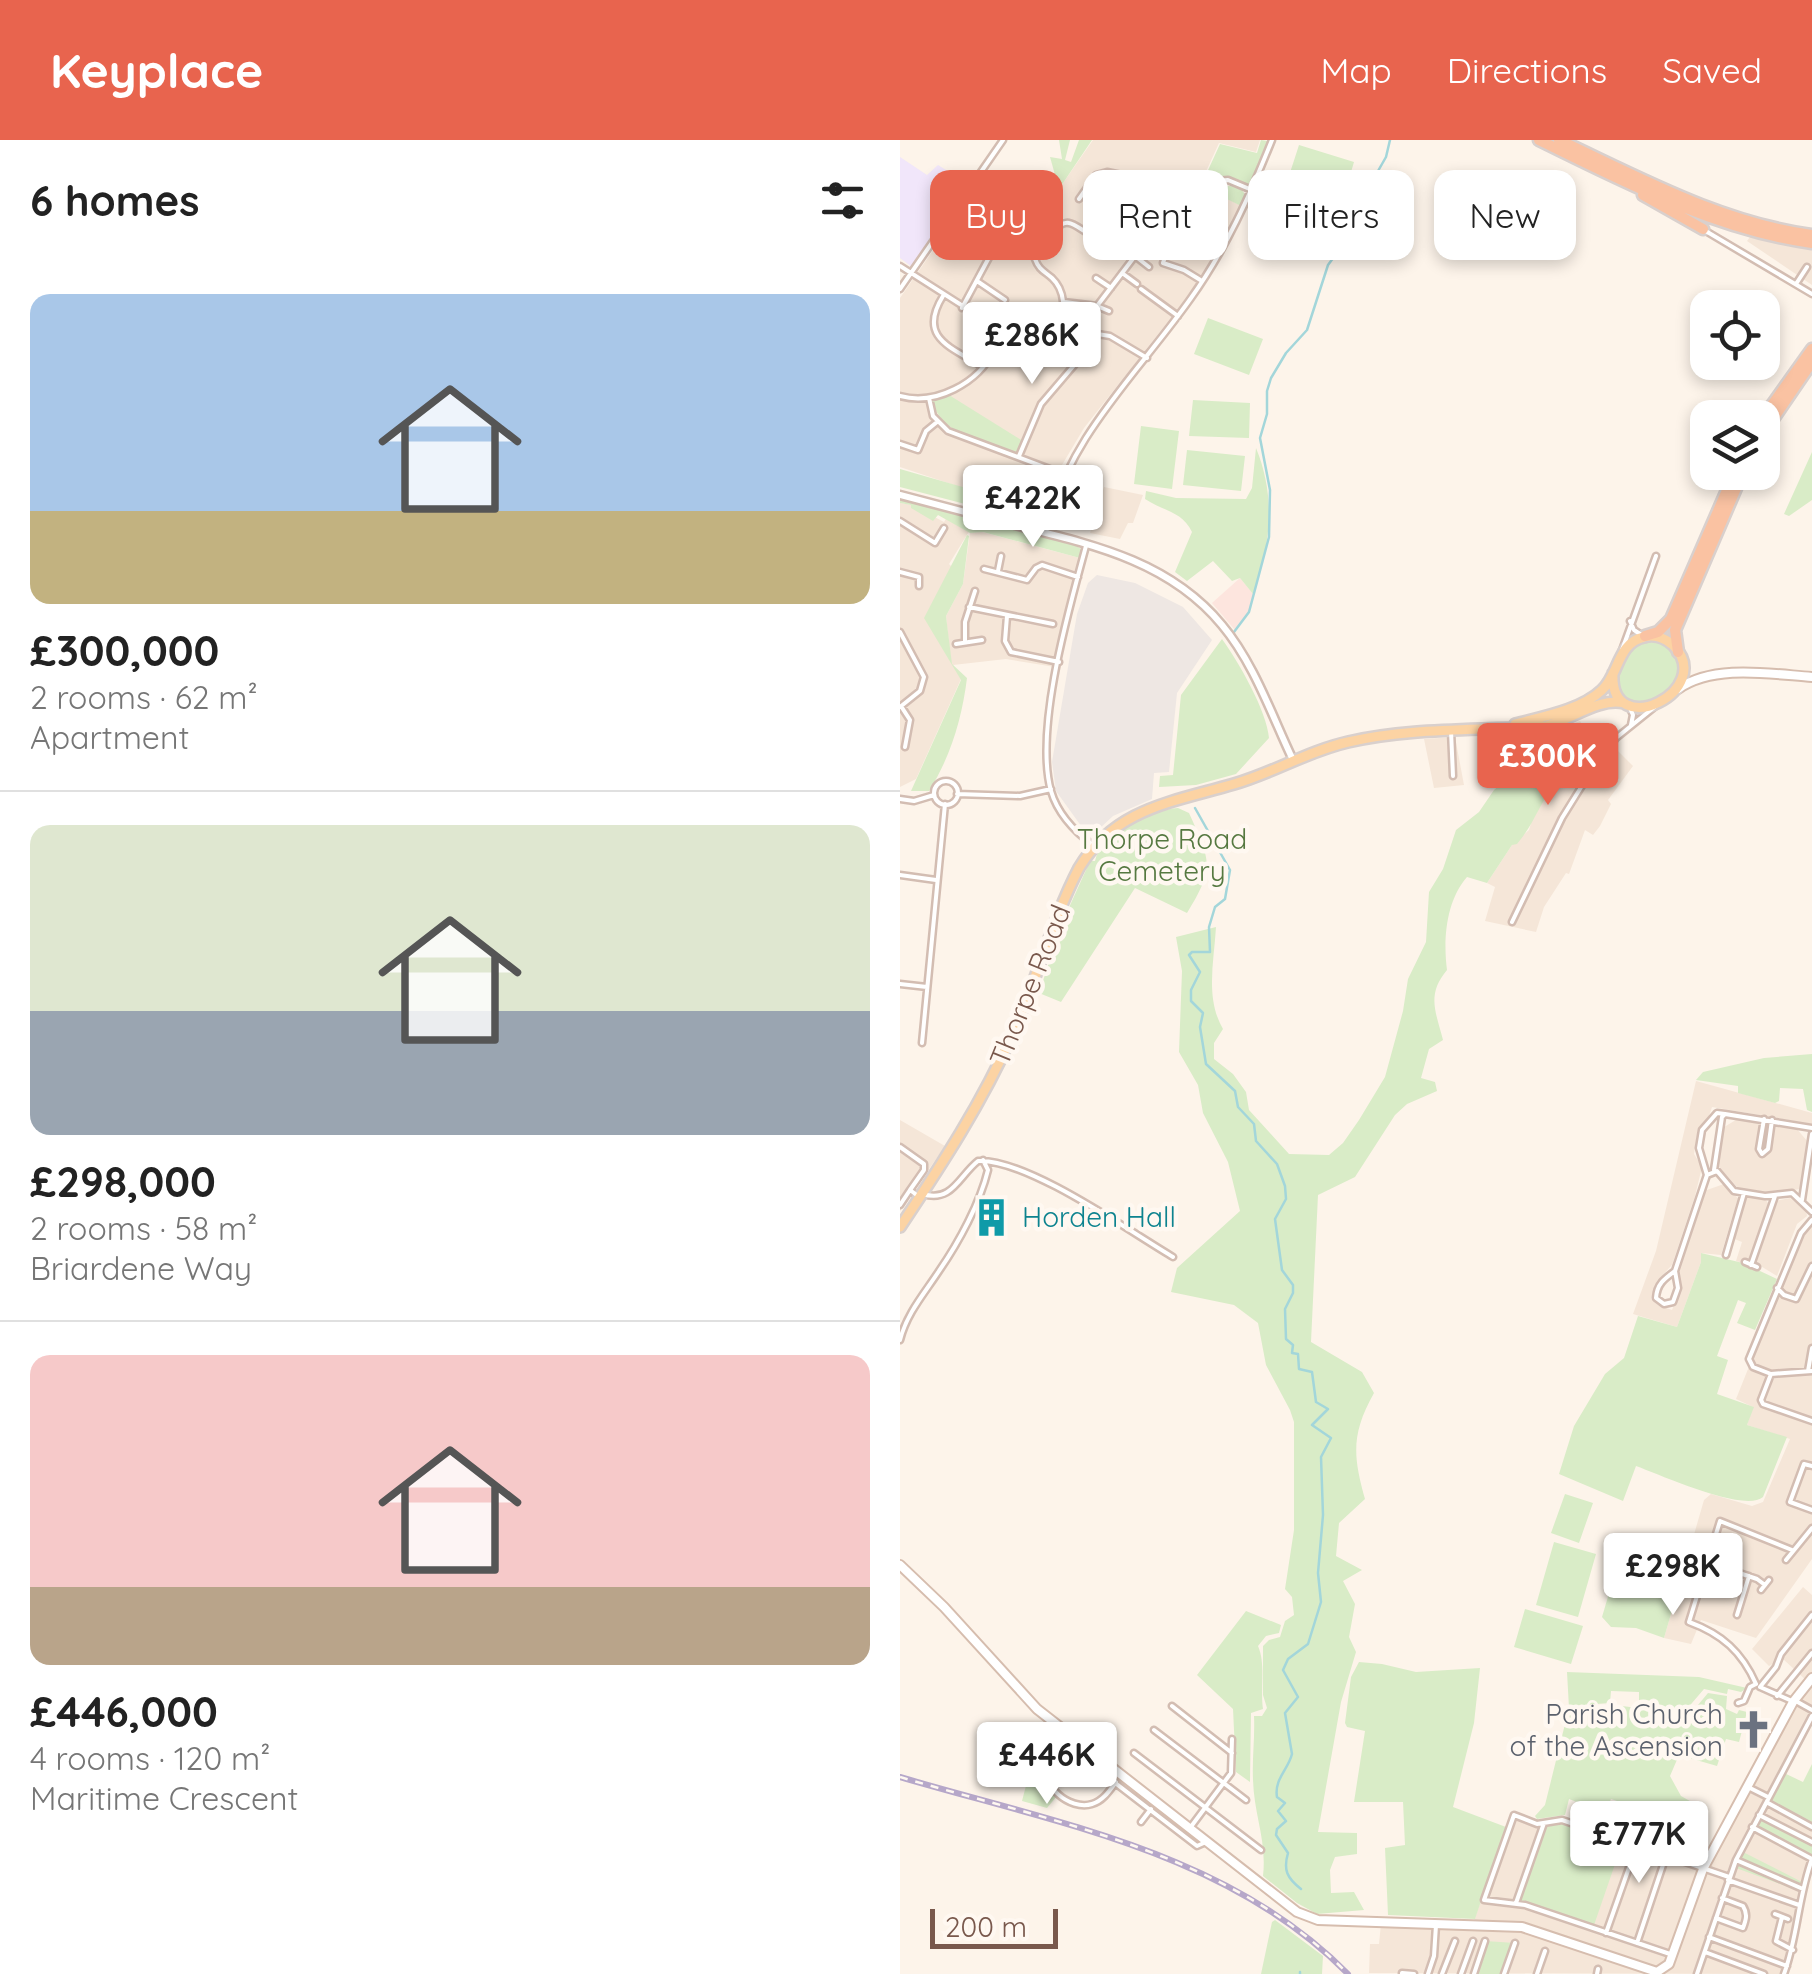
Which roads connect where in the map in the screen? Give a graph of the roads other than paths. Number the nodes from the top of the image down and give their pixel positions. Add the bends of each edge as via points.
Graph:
1 (1003, 140) edge
2 (1272, 140) edge
3 (1539, 140) edge
4 (1559, 140) edge
5 (1580, 160) junction
6 (983, 170) edge
7 (1260, 170) edge
8 (1083, 194) edge
9 (1079, 199) dead end
10 (1248, 199) edge
11 (1703, 229) joint
12 (1083, 230) edge
13 (1812, 235) edge
14 (1812, 243) edge
15 (930, 248) edge
16 (988, 260) edge
17 (1132, 260) edge
18 (1140, 260) edge
19 (1164, 260) edge
20 (900, 266) edge
21 (1149, 267) dead end
22 (1807, 267) dead end
23 (1122, 273) junction
24 (912, 275) junction
25 (1096, 278) dead end
26 (977, 280) junction
27 (1202, 282) junction
28 (1796, 284) junction
29 (1111, 288) junction
30 (900, 289) edge
31 (1812, 294) edge
32 (944, 296) junction
33 (1005, 300) dead end
34 (1064, 302) junction
35 (1097, 306) junction
36 (962, 308) junction
37 (1108, 312) dead end
38 (1178, 316) junction
39 (1001, 318) junction
40 (1062, 328) junction
41 (1090, 332) junction
42 (1812, 350) edge
43 (1147, 358) junction
44 (1812, 362) edge
45 (982, 366) junction
46 (900, 396) edge
47 (929, 398) junction
48 (1775, 400) edge
49 (1780, 409) edge
50 (937, 422) junction
51 (900, 444) edge
52 (1018, 458) junction
53 (1064, 474) junction
54 (1727, 490) edge
55 (1735, 490) edge
56 (900, 495) edge
57 (900, 521) edge
58 (944, 528) dead end
59 (1046, 532) junction
60 (1086, 544) junction
61 (1001, 556) dead end
62 (1656, 556) dead end
63 (984, 569) dead end
64 (900, 572) edge
65 (997, 572) junction
66 (1078, 577) junction
67 (919, 586) dead end
68 (976, 590) dead end
69 (969, 607) junction
70 (1007, 616) junction
71 (1630, 621) junction
72 (1053, 624) dead end
73 (900, 632) edge
74 (1644, 636) junction
75 (982, 640) dead end
76 (966, 642) junction
77 (956, 644) dead end
78 (1680, 655) junction
79 (1621, 656) junction
80 (1060, 662) junction
81 (1613, 673) junction
82 (1702, 676) junction
83 (1812, 677) edge
84 (1674, 692) junction
85 (1660, 702) junction
86 (1626, 704) junction
87 (901, 706) edge
88 (1632, 725) junction
89 (1491, 729) junction
90 (1450, 731) junction
91 (905, 747) dead end
92 (1293, 760) junction
93 (1452, 776) dead end
94 (1051, 789) junction
95 (957, 794) junction
96 (934, 795) junction
97 (900, 800) edge
98 (944, 804) junction
99 (1094, 846) junction
100 (900, 875) edge
101 (936, 880) junction
102 (1512, 922) dead end
103 (900, 984) edge
104 (927, 987) junction
105 (922, 1043) dead end
106 (1725, 1114) junction
107 (1764, 1119) junction
108 (1772, 1120) junction
109 (1812, 1131) edge
110 (900, 1147) edge
111 (983, 1160) junction
112 (1714, 1170) junction
113 (1707, 1175) junction
114 (910, 1190) junction
115 (1744, 1193) junction
116 (922, 1196) junction
117 (1775, 1196) junction
118 (1802, 1200) junction
119 (900, 1205) edge
120 (1812, 1212) edge
121 (1812, 1220) edge
122 (900, 1227) edge
123 (1729, 1251) dead end
124 (1173, 1257) dead end
125 (1751, 1265) dead end
126 (1812, 1266) edge
127 (1674, 1272) junction
128 (1778, 1288) junction
129 (900, 1340) edge
130 (1812, 1348) edge
131 (1810, 1371) edge
132 (1771, 1374) junction
133 (1812, 1422) edge
134 (1812, 1466) edge
135 (1812, 1510) edge
136 (1812, 1528) edge
137 (1792, 1550) junction
138 (1786, 1560) dead end
139 (1707, 1562) junction
140 (900, 1565) edge
141 (1749, 1576) junction
142 (1765, 1585) dead end
143 (1746, 1614) dead end
144 (1812, 1615) edge
145 (1812, 1653) edge
146 (1812, 1678) edge
147 (1758, 1685) junction
148 (1777, 1696) junction
149 (1794, 1701) junction
150 (1738, 1703) dead end
151 (1172, 1706) dead end
152 (1812, 1713) edge
153 (1154, 1730) dead end
154 (1066, 1738) junction
155 (1232, 1738) dead end
156 (1134, 1753) dead end
157 (1232, 1753) junction
158 (1116, 1782) junction
159 (1223, 1784) junction
160 (1748, 1786) junction
161 (1246, 1800) dead end
162 (1767, 1800) junction
163 (1150, 1809) junction
164 (1205, 1809) junction
165 (1759, 1814) junction
166 (1140, 1822) dead end
167 (1544, 1823) junction
168 (1812, 1826) edge
169 (1752, 1827) junction
170 (1190, 1828) junction
171 (1642, 1828) dead end
172 (1676, 1839) dead end
173 (1207, 1841) junction
174 (1812, 1842) edge
175 (1636, 1845) junction
176 (1261, 1850) dead end
177 (1666, 1856) junction
178 (1812, 1859) edge
179 (1736, 1860) junction
180 (1703, 1869) junction
181 (1729, 1878) junction
182 (1803, 1889) junction
183 (1722, 1898) junction
184 (1516, 1904) junction
185 (1800, 1906) junction
186 (1782, 1917) dead end
187 (1716, 1918) junction
188 (1436, 1923) junction
189 (1744, 1928) junction
190 (1750, 1931) dead end
191 (1606, 1932) junction
192 (1710, 1938) junction
193 (1455, 1941) dead end
194 (1473, 1941) dead end
195 (1486, 1942) dead end
196 (1515, 1943) dead end
197 (1637, 1943) junction
198 (1793, 1950) junction
199 (1545, 1951) dead end
200 (1705, 1952) junction
201 (1673, 1955) junction
202 (1787, 1966) junction
203 (1644, 1971) edge
204 (1664, 1972) edge
205 (1402, 1973) edge
206 (1414, 1974) edge
207 (1428, 1974) edge
208 (1442, 1974) edge
209 (1461, 1974) edge
210 (1474, 1974) edge
211 (1504, 1974) edge
212 (1537, 1974) edge
213 (1697, 1974) edge
214 (1764, 1974) edge
215 (1784, 1974) edge

1 - 6 street
2 - 7 street
3 - 5 highway
4 - 13 highway via 1682,198
5 - 11 highway
5 - 14 highway via 1727,223
8 - 9 street
10 - 27 street
11 - 28 street
12 - 34 street via 1063,224 1037,253 1037,267 1056,281
15 - 24 street
16 - 26 street
17 - 23 street
18 - 21 street
19 - 27 street
20 - 24 street
22 - 28 street
23 - 29 street
23 - 38 street
24 - 30 street
24 - 32 street
25 - 29 street
26 - 33 street
26 - 36 street
27 - 38 street
28 - 31 street
29 - 35 street
32 - 36 street
32 - 45 street via 934,312 934,330
34 - 35 street
34 - 40 street
35 - 37 street
36 - 39 street
38 - 43 street
39 - 40 street
39 - 45 street via 995,348
40 - 41 street
41 - 43 street
41 - 52 street via 1082,356 1041,404
42 - 48 highway
43 - 53 street via 1084,437
44 - 49 highway
45 - 47 street via 962,384
46 - 47 street
47 - 50 street
50 - 51 street via 918,450
50 - 52 street
52 - 53 street
53 - 59 street
54 - 74 highway via 1671,619
55 - 78 highway via 1678,620
56 - 59 street
57 - 58 street via 935,543
59 - 60 street
60 - 66 street
60 - 92 street via 1151,568 1209,610 1235,643
61 - 65 street
62 - 71 street
63 - 65 street
64 - 67 street via 920,577
65 - 66 street via 1026,580 1042,565
66 - 80 street
68 - 69 street
69 - 70 street
69 - 76 street
70 - 72 street
70 - 80 street via 1004,641 1010,652
71 - 74 street
71 - 79 street
73 - 87 street via 924,678 923,688
74 - 78 main road via 1668,641
74 - 79 main road
75 - 76 street
76 - 77 street
78 - 82 main road
78 - 84 main road via 1682,679
79 - 81 main road
80 - 94 street via 1051,708
81 - 86 main road via 1614,690
81 - 89 main road, Thorpe Road via 1602,690 1573,706
82 - 83 main road
82 - 84 main road
84 - 85 main road
85 - 86 main road
85 - 88 street
86 - 88 street
86 - 89 main road, Thorpe Road via 1607,702 1546,726
87 - 91 street via 910,720
88 - 102 street via 1562,818
89 - 90 main road, Thorpe Road
90 - 92 main road, Thorpe Road via 1365,738
90 - 93 street
92 - 99 main road, Thorpe Road via 1142,809
94 - 95 street via 1020,796
94 - 99 street via 1070,826
95 - 96 street via 944,781
95 - 98 street
96 - 97 street
96 - 98 street
98 - 101 street
99 - 116 main road, Thorpe Road via 1072,882 986,1090
100 - 101 street
101 - 104 street
103 - 104 street
104 - 105 street
106 - 107 street
106 - 112 street
106 - 113 street via 1716,1112 1702,1130 1699,1154
107 - 108 street
107 - 108 street via 1762,1154
108 - 109 street
109 - 118 street
110 - 114 street via 924,1164
111 - 116 street via 949,1192
111 - 124 street via 1037,1178
111 - 129 street via 988,1170 974,1206
112 - 113 street
112 - 115 street
113 - 127 street
114 - 116 street
114 - 119 street
115 - 117 street
115 - 123 street
116 - 122 main road, Thorpe Road
117 - 118 street
117 - 125 street
118 - 120 street
121 - 128 street
126 - 128 street via 1796,1298
127 - 127 street via 1677,1294 1664,1304 1656,1293
128 - 132 street via 1749,1364
130 - 131 street
131 - 132 street
132 - 133 street via 1763,1404
134 - 135 street via 1804,1464 1790,1502
136 - 137 street
137 - 138 street
137 - 139 street via 1720,1521
139 - 141 street
139 - 147 street via 1689,1622 1734,1648
140 - 154 main road
141 - 142 street
141 - 143 street via 1738,1613
144 - 147 street
145 - 148 street
146 - 149 main road
147 - 148 street
147 - 150 street
148 - 149 street
149 - 152 street
149 - 160 main road
151 - 157 street
152 - 162 street
153 - 159 street
154 - 158 street
154 - 158 street via 1046,1768 1057,1794 1092,1805
154 - 170 main road
155 - 157 street
156 - 164 street
157 - 159 street
158 - 163 street
159 - 161 street
159 - 164 street
160 - 162 street
160 - 180 main road
162 - 165 street
162 - 168 street
163 - 166 street
163 - 173 street via 1198,1846
164 - 170 street
164 - 176 street
165 - 169 street
165 - 174 street
167 - 175 street via 1562,1820
167 - 184 street
167 - 184 street via 1514,1815 1484,1900
169 - 178 street
169 - 179 street
170 - 173 main road
171 - 175 street
172 - 177 street
173 - 188 main road via 1297,1912 1319,1920
175 - 177 street
175 - 191 street
177 - 180 street
177 - 197 street
178 - 182 street
179 - 181 street
179 - 182 street
180 - 181 street
180 - 201 main road
181 - 183 street
181 - 185 street
182 - 185 street
183 - 187 street
183 - 189 street via 1746,1911
184 - 191 street
185 - 198 street
186 - 198 street via 1776,1940
187 - 189 street
187 - 192 street
188 - 203 main road via 1530,1928
188 - 207 street
189 - 190 street
191 - 197 street
192 - 200 street
192 - 202 street
193 - 208 street
194 - 209 street
195 - 210 street
196 - 211 street
197 - 201 street
198 - 202 street
199 - 212 street
200 - 213 street
200 - 214 street
201 - 204 main road
202 - 215 street
203 - 204 main road
205 - 206 street

